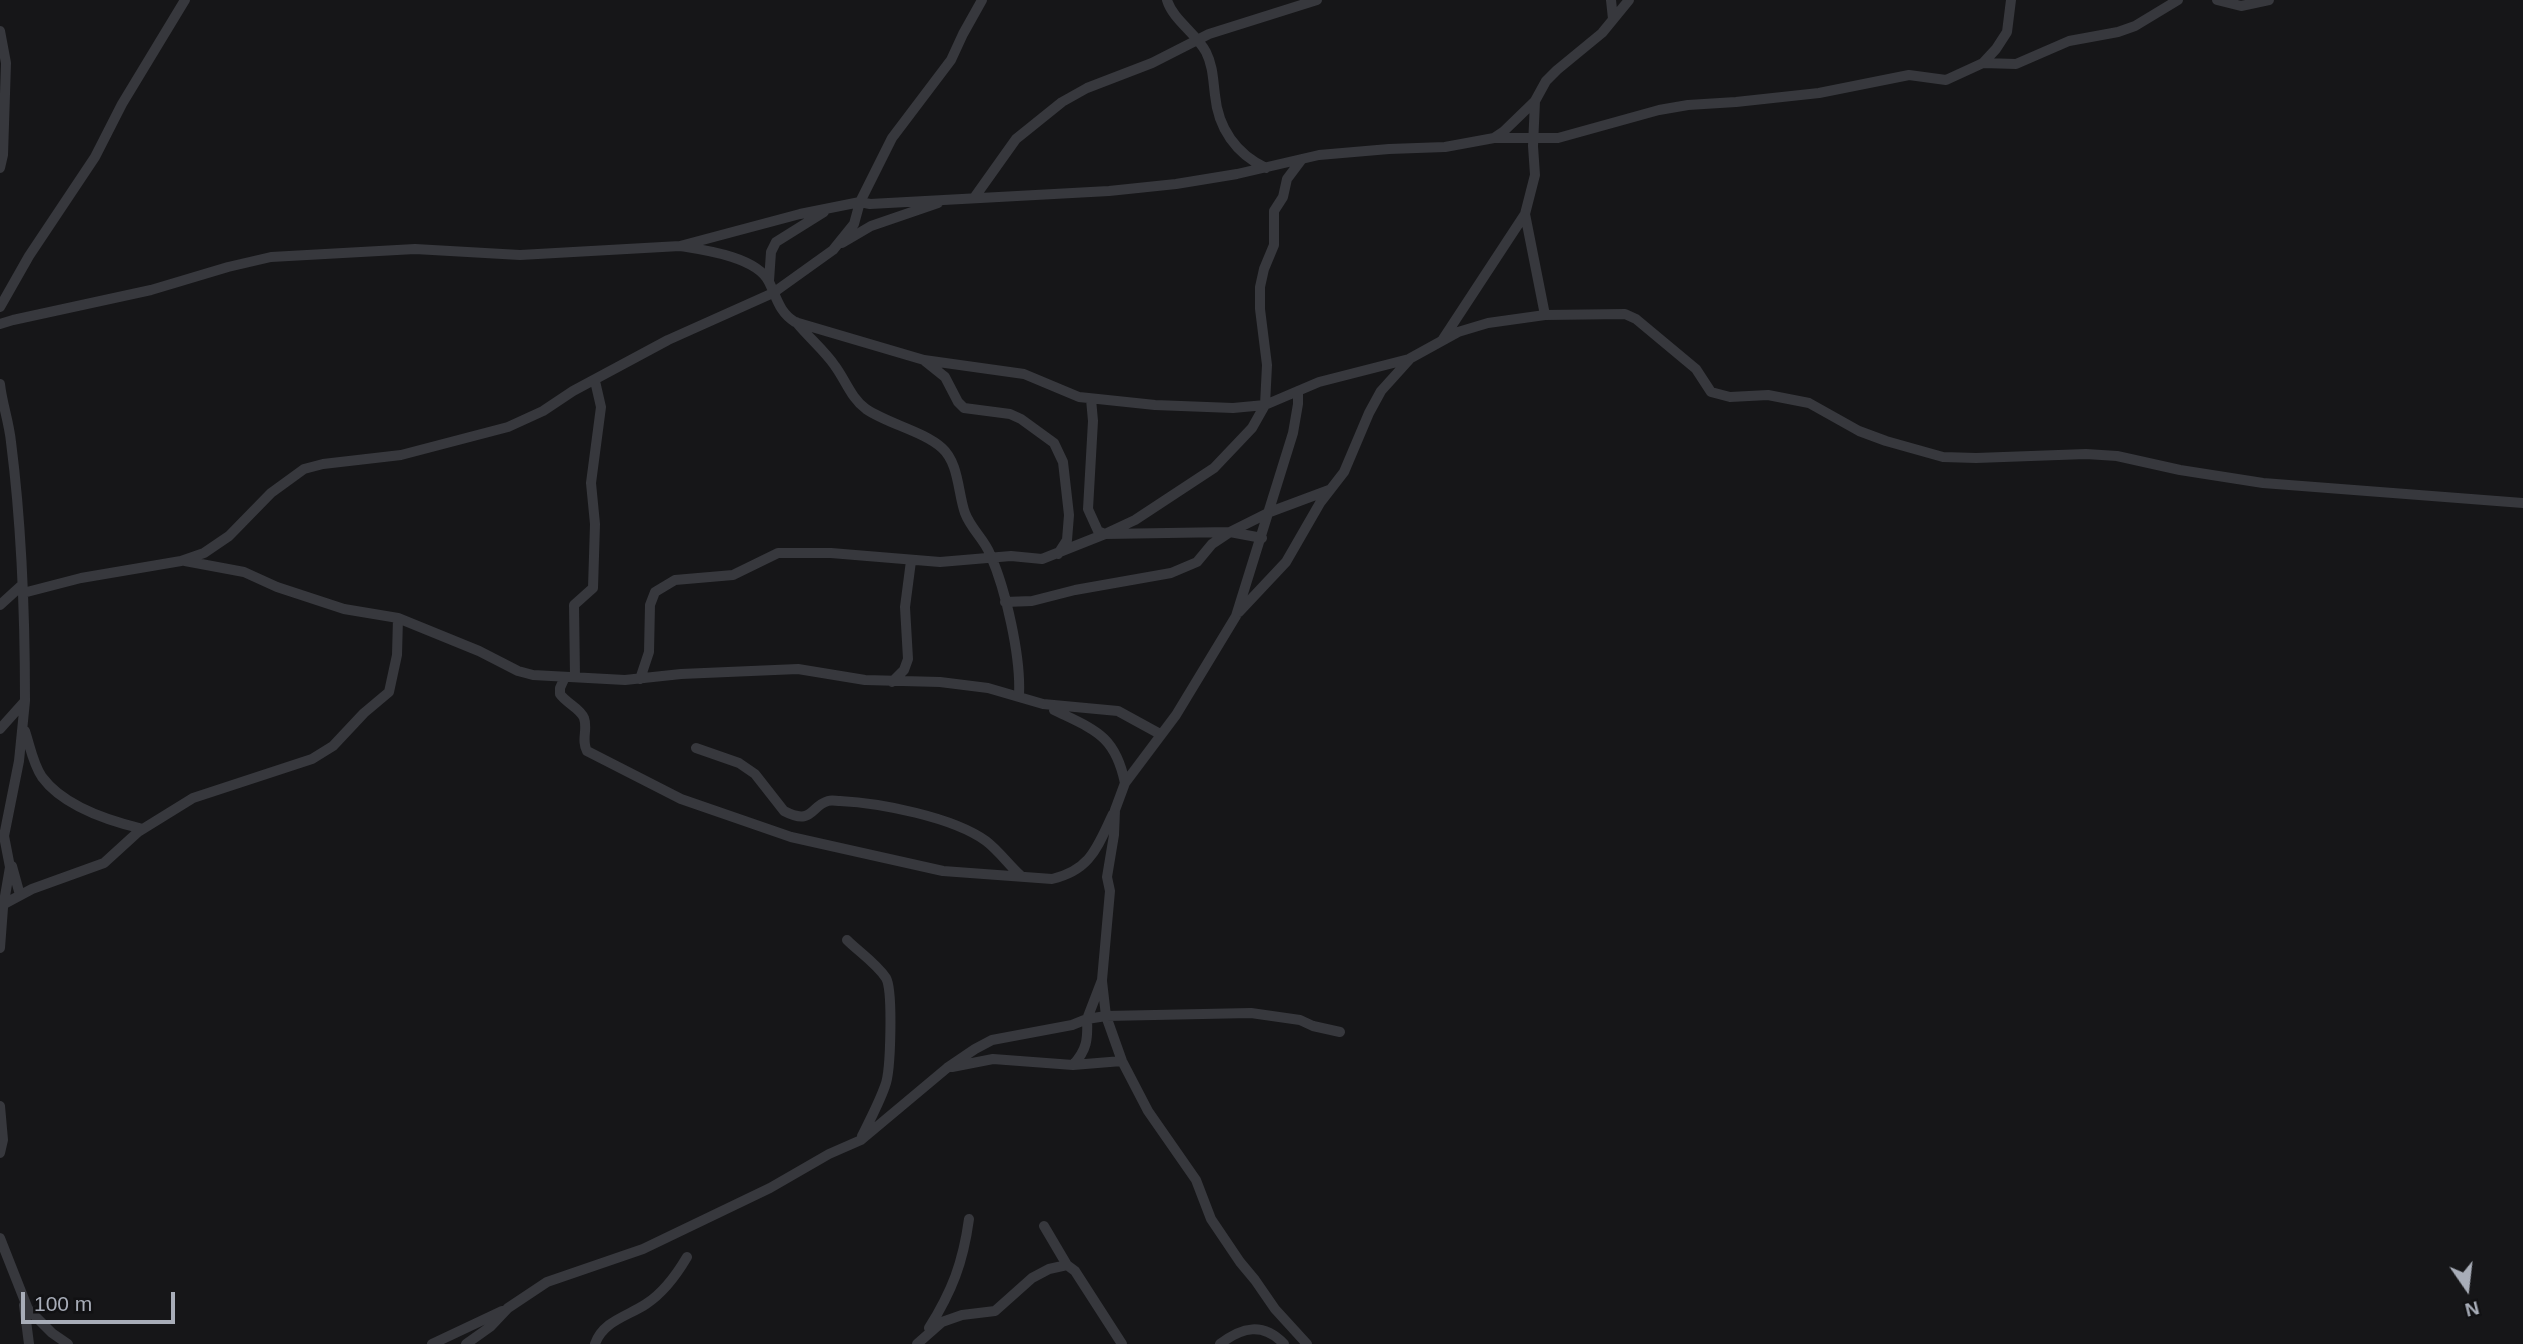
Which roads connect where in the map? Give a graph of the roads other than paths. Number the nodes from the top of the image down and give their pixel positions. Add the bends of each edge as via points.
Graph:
1 (185, 0) edge
2 (982, 0) edge
3 (1167, 0) edge
4 (1317, 0) edge
5 (1611, 0) edge
6 (1629, 0) edge
7 (2011, 0) edge
8 (2178, 0) edge
9 (2217, 0) edge
10 (2269, 0) edge
11 (1613, 19) junction
12 (0, 31) edge
13 (1198, 39) junction
14 (1983, 63) junction
15 (1535, 101) junction
16 (1494, 138) junction
17 (1533, 139) junction
18 (1302, 159) junction
19 (0, 168) edge
20 (1266, 168) junction
21 (974, 198) junction
22 (949, 199) junction
23 (860, 202) junction
24 (832, 208) junction
25 (1525, 214) junction
26 (680, 246) junction
27 (836, 247) junction
28 (769, 282) junction
29 (773, 293) junction
30 (0, 307) edge
31 (1545, 315) junction
32 (795, 322) junction
33 (0, 324) edge
34 (1443, 340) junction
35 (1409, 359) junction
36 (924, 360) junction
37 (595, 381) junction
38 (0, 384) edge
39 (1298, 391) junction
40 (1091, 399) junction
41 (1265, 405) junction
42 (4, 422) edge
43 (1328, 490) junction
44 (2523, 503) edge
45 (1270, 512) junction
46 (1230, 532) junction
47 (1105, 534) junction
48 (1262, 538) junction
49 (1057, 554) junction
50 (992, 558) junction
51 (181, 561) junction
52 (911, 561) junction
53 (23, 589) junction
54 (1005, 602) junction
55 (0, 605) edge
56 (1236, 616) junction
57 (398, 618) junction
58 (570, 677) junction
59 (640, 679) junction
60 (892, 682) junction
61 (1019, 695) junction
62 (25, 701) junction
63 (1043, 704) junction
64 (23, 728) junction
65 (0, 729) edge
66 (1160, 734) junction
67 (696, 748) dead end
68 (1125, 783) junction
69 (1115, 810) junction
70 (143, 829) junction
71 (9, 856) junction
72 (1020, 876) junction
73 (20, 895) junction
74 (4, 904) junction
75 (847, 940) dead end
76 (0, 948) edge
77 (1102, 980) junction
78 (1106, 1016) junction
79 (1087, 1019) junction
80 (1340, 1032) dead end
81 (1122, 1061) junction
82 (1073, 1065) junction
83 (947, 1068) junction
84 (0, 1106) edge
85 (860, 1140) junction
86 (0, 1153) edge
87 (969, 1219) dead end
88 (1045, 1226) dead end
89 (0, 1238) edge
90 (687, 1257) dead end
91 (1067, 1265) junction
92 (23, 1301) junction
93 (508, 1308) junction
94 (920, 1340) edge
95 (29, 1344) edge
96 (68, 1344) edge
97 (432, 1344) edge
98 (466, 1344) edge
99 (595, 1344) edge
100 (1122, 1344) edge
101 (1220, 1344) edge
102 (1284, 1344) edge
103 (1307, 1344) edge

1 - 30 street via 95,157
2 - 23 street via 951,60 892,138
3 - 13 street
4 - 13 street
5 - 11 street
6 - 11 street
7 - 14 street via 2007,32
8 - 14 street via 2118,32 2069,41 2016,64
9 - 10 street via 2241,6
11 - 15 street via 1546,81
12 - 19 street via 6,64
13 - 20 street via 1210,62 1222,126 1243,155
13 - 21 street via 1087,88 1046,113 1016,139
14 - 17 street via 1946,80 1909,75 1793,96 1688,105 1558,138
15 - 16 street
15 - 17 street
16 - 17 street
16 - 18 street via 1446,147
17 - 25 street via 1535,175
18 - 20 street
18 - 41 street via 1287,178 1274,211 1274,245 1260,287 1267,365
20 - 21 street via 1109,191
21 - 22 street
22 - 23 street
22 - 27 street via 871,226
23 - 24 street
23 - 27 street via 854,224
24 - 26 street
24 - 28 street via 776,243 771,251
25 - 31 street
25 - 34 street
26 - 28 street via 726,253 765,275
26 - 33 street via 520,255 415,249 271,257
27 - 29 street
28 - 29 street
29 - 32 street via 781,310
29 - 37 street via 687,330
31 - 34 street via 1488,323
31 - 44 street via 1625,314 1696,369 1711,392 1809,403 1859,431 1943,457 2117,456 2263,482
32 - 36 street
32 - 50 street via 865,408 945,450 969,522
34 - 35 street
35 - 39 street
35 - 43 street via 1381,391 1348,465
36 - 40 street via 1007,370
36 - 49 street via 945,377 964,408 1021,419 1054,443 1063,462 1069,515 1067,540
37 - 51 street via 508,427 401,455 304,469 271,493 215,547
37 - 58 street via 601,407 592,483 593,588 574,605
38 - 42 street
39 - 41 street
39 - 45 street via 1293,433
40 - 41 street via 1191,407
40 - 47 street via 1088,509 1094,526
41 - 47 street via 1252,428 1214,468 1135,520
42 - 53 street via 20,530
43 - 45 street
43 - 56 street via 1286,562
45 - 46 street
45 - 48 street
46 - 47 street
46 - 48 street
46 - 54 street via 1212,544 1198,562 1171,573 1032,601
47 - 49 street
48 - 56 street
49 - 50 street via 1035,560
50 - 52 street
50 - 54 street
51 - 53 street
51 - 57 street via 244,572 344,609
52 - 59 street via 778,553 733,575 676,580 655,592 650,605 649,652
52 - 60 street via 905,607 908,659
53 - 55 street
53 - 62 street
54 - 61 street
56 - 66 street
57 - 58 street via 518,671
57 - 70 street via 391,687 333,746 312,759 199,796
58 - 59 street
58 - 72 street via 559,688 560,694 583,716 587,751 681,799 791,837 896,862 943,871
59 - 60 street via 798,669
60 - 61 street via 965,684
61 - 63 street
62 - 64 street
62 - 65 street
63 - 66 street via 1118,711
63 - 68 street via 1110,743
64 - 70 street via 37,767 55,791 88,810
64 - 71 street via 5,830
66 - 68 street
67 - 72 street via 739,763 755,774 790,814 807,815 828,801 840,801 924,815 986,841
68 - 69 street
69 - 72 street via 1095,852 1076,870 1052,878
69 - 77 street
70 - 73 street via 104,863
71 - 73 street
71 - 74 street
73 - 74 street
74 - 76 street
75 - 85 street via 876,965 890,990 886,1084
77 - 78 street
77 - 79 street
78 - 79 street
78 - 80 street via 1251,1013
78 - 81 street
79 - 82 street via 1087,1045
79 - 83 street via 1072,1026 992,1040
81 - 82 street
81 - 103 street via 1148,1111 1196,1180 1211,1219 1275,1309
82 - 83 street via 993,1059
83 - 85 street
84 - 86 street
85 - 93 street via 643,1249 547,1282
87 - 94 street via 965,1252 946,1301
88 - 91 street
89 - 92 street
90 - 99 street via 649,1303 605,1327
91 - 94 street via 1032,1279 995,1311 962,1314 942,1322
91 - 100 street
92 - 95 street
92 - 96 street via 38,1321
93 - 97 street
93 - 98 street
101 - 102 street via 1236,1334 1261,1329

